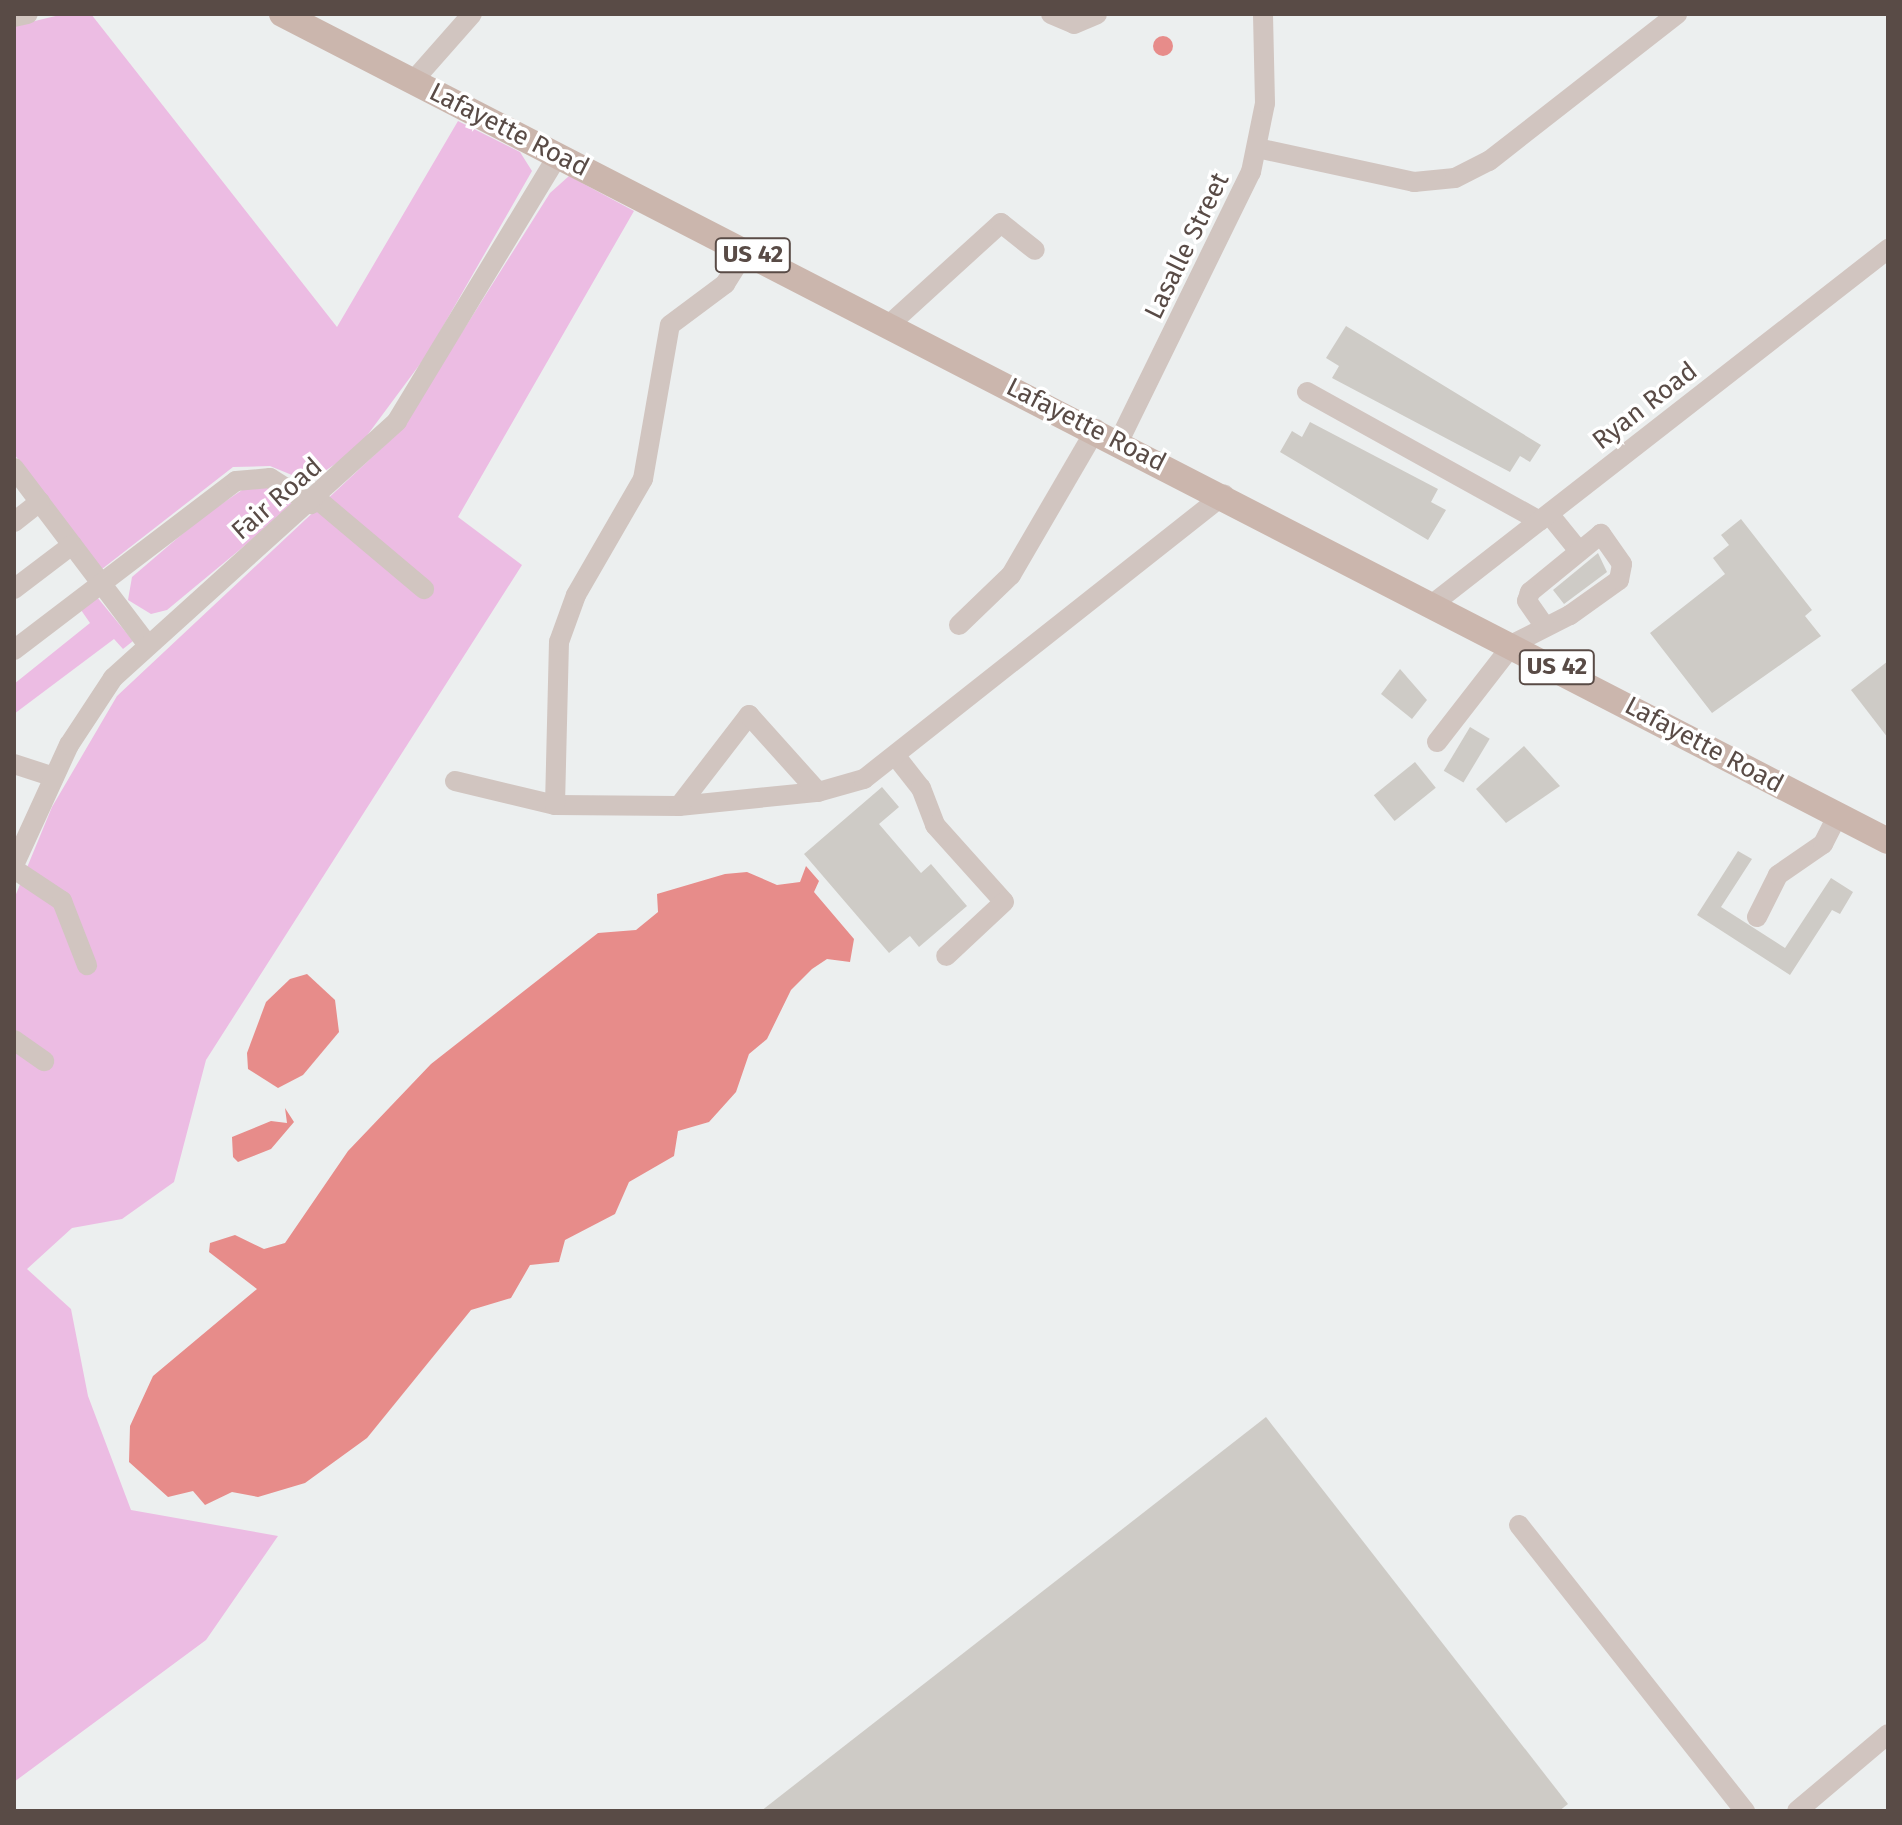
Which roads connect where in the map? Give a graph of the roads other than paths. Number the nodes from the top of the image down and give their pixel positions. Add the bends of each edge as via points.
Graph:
1 (28, 14) edge
2 (282, 14) edge
3 (472, 14) edge
4 (1051, 14) edge
5 (1097, 14) edge
6 (1263, 14) edge
7 (1677, 14) edge
8 (14, 17) edge
9 (413, 81) junction
10 (1257, 148) junction
11 (558, 155) junction
12 (1888, 249) edge
13 (1035, 250) dead end
14 (746, 251) junction
15 (890, 324) junction
16 (1307, 392) dead end
17 (1107, 435) junction
18 (14, 468) edge
19 (1224, 495) junction
20 (40, 502) junction
21 (314, 502) junction
22 (1545, 517) junction
23 (14, 522) edge
24 (72, 545) junction
25 (1579, 551) junction
26 (102, 584) junction
27 (14, 589) edge
28 (424, 589) dead end
29 (1434, 603) junction
30 (959, 625) dead end
31 (1544, 625) junction
32 (147, 644) junction
33 (1513, 644) junction
34 (14, 650) edge
35 (1437, 742) dead end
36 (898, 759) junction
37 (14, 764) edge
38 (54, 777) junction
39 (455, 781) dead end
40 (818, 792) junction
41 (555, 805) junction
42 (679, 806) junction
43 (1838, 815) junction
44 (1888, 841) edge
45 (14, 867) edge
46 (1757, 917) dead end
47 (946, 956) dead end
48 (87, 965) dead end
49 (14, 1040) edge
50 (44, 1061) dead end
51 (1519, 1525) dead end
52 (1888, 1734) edge
53 (1745, 1811) edge
54 (1797, 1811) edge

1 - 8 street
2 - 9 main road, Lafayette Road / US 42
3 - 9 street
4 - 5 street via 1074,24
6 - 10 street, Lasalle Street via 1267,65
7 - 10 street via 1489,161 1455,178 1414,182
9 - 11 main road, Lafayette Road / US 42
10 - 17 street, Lasalle Street via 1235,214
11 - 14 main road, Lafayette Road / US 42
11 - 21 street, Fair Road via 397,421
12 - 22 street, Ryan Road
13 - 15 street via 1001,223
14 - 15 main road, Lafayette Road / US 42
14 - 41 street via 725,284 670,325 643,479 576,595 559,642
15 - 17 main road, Lafayette Road / US 42
16 - 22 street
17 - 19 main road, Lafayette Road / US 42
17 - 30 street, Lasalle Street via 997,594
18 - 20 street
19 - 29 main road, Lafayette Road / US 42
19 - 36 street
20 - 23 street
20 - 24 street
21 - 26 street via 290,485 247,477
21 - 28 street
21 - 32 street, Fair Road
22 - 25 street
22 - 29 street, Ryan Road
24 - 26 street
24 - 27 street
25 - 31 street via 1530,592 1527,601
25 - 31 street via 1601,534 1622,564 1619,580
26 - 32 street
26 - 34 street
29 - 33 main road, Lafayette Road / US 42
31 - 33 street
32 - 38 street, Fair Road via 89,710
33 - 35 street
33 - 43 main road, Lafayette Road / US 42
36 - 40 street via 864,779
36 - 47 street via 921,788 935,825 1004,902
37 - 38 street
38 - 45 street, Fair Road
39 - 41 street
40 - 42 street
40 - 42 street via 749,715
41 - 42 street
43 - 44 main road, Lafayette Road / US 42
43 - 46 street via 1823,844 1778,875
45 - 48 street via 62,901
49 - 50 street
51 - 53 street
52 - 54 street

